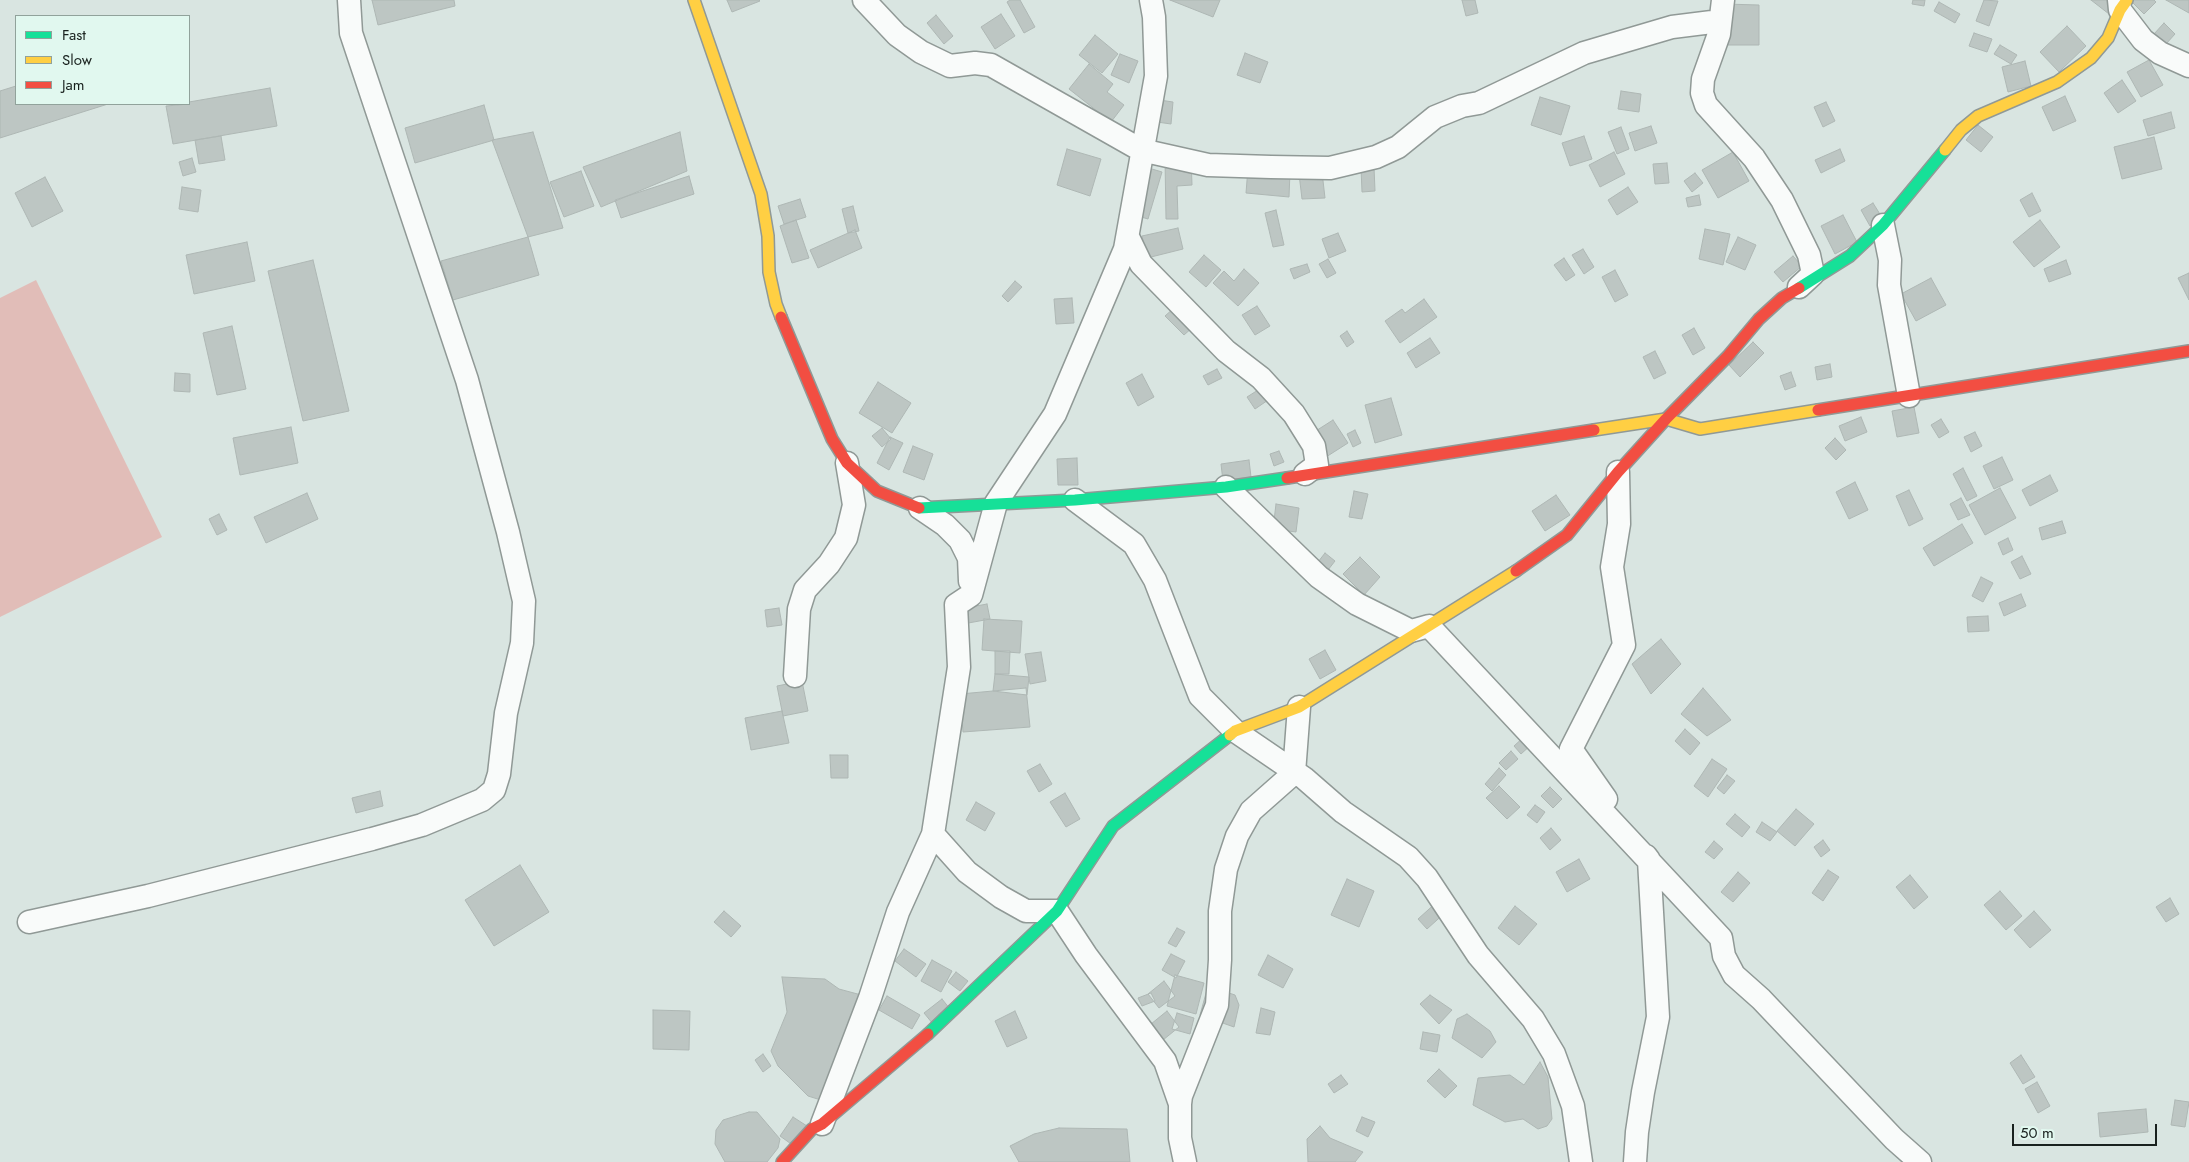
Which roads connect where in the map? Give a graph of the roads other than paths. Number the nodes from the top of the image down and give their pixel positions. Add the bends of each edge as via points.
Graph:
1 (349, 0) edge
2 (694, 0) edge
3 (864, 0) edge
4 (1170, 0) edge
5 (2122, 3) edge
6 (1152, 8) edge
7 (1722, 10) edge
8 (2189, 66) edge
9 (1141, 150) junction
10 (1883, 225) junction
11 (1128, 237) junction
12 (1799, 287) junction
13 (2189, 351) edge
14 (1909, 396) junction
15 (1666, 419) junction
16 (847, 463) junction
17 (1618, 472) junction
18 (1305, 474) junction
19 (1226, 487) junction
20 (1075, 500) junction
21 (996, 503) junction
22 (920, 508) junction
23 (970, 595) junction
24 (1428, 626) junction
25 (795, 676) dead end
26 (1299, 707) junction
27 (1235, 731) junction
28 (1294, 773) junction
29 (933, 834) junction
30 (1649, 860) junction
31 (1057, 911) junction
32 (29, 922) dead end
33 (1180, 1104) junction
34 (822, 1124) junction
35 (786, 1160) edge
36 (1185, 1162) edge
37 (1581, 1162) edge
38 (1635, 1162) edge
39 (1920, 1162) edge

1 - 32 street via 351,33 467,380 524,602 522,643 506,713 494,790 482,800 380,837 148,896
2 - 16 street via 761,194 776,304 832,440
3 - 9 street via 897,35 921,52 950,66 991,65
4 - 6 street
5 - 8 street via 2143,40 2160,53
5 - 10 street via 2108,38 2091,58 2057,82 1978,116 1960,130
6 - 9 street via 1156,76
7 - 9 street via 1584,52 1479,103 1435,117 1398,147 1376,157 1330,168 1208,165
7 - 12 street via 1719,34 1703,79 1702,93 1706,105 1754,158 1782,200 1809,255 1814,274
9 - 11 street
10 - 12 street via 1850,256
10 - 14 street via 1890,260 1889,285
11 - 18 street via 1141,264 1226,351 1261,378 1294,414 1314,446 1317,465
11 - 21 street via 1055,414
12 - 15 street via 1759,319
13 - 14 street
14 - 15 street via 1700,429
15 - 17 street
15 - 18 street
16 - 22 street via 877,491
16 - 25 street via 854,505 846,538 806,590 799,609
17 - 24 street via 1567,535 1508,577
17 - 30 street via 1619,524 1612,567 1624,645 1572,749
18 - 19 street
19 - 20 street
19 - 24 street via 1319,577 1357,604 1411,631
20 - 21 street
20 - 27 street via 1134,544 1156,580 1200,696
21 - 22 street
21 - 23 street
22 - 23 street via 960,540 969,558
23 - 29 street via 956,605 959,667
24 - 26 street
24 - 30 street
26 - 27 street
26 - 28 street
27 - 28 street
27 - 31 street via 1113,826
28 - 33 street via 1251,811 1237,836 1226,869 1220,910 1216,1005
28 - 37 street via 1408,857 1427,878 1478,955 1533,1019 1554,1054 1573,1106
29 - 31 street via 966,872 1001,897 1026,911
29 - 34 street via 898,912 870,998
30 - 38 street via 1658,1017 1643,1092
30 - 39 street via 1720,938 1724,956 1734,975
31 - 33 street via 1091,963 1165,1061
31 - 34 street via 936,1027
33 - 36 street via 1180,1138
34 - 35 street via 812,1129

